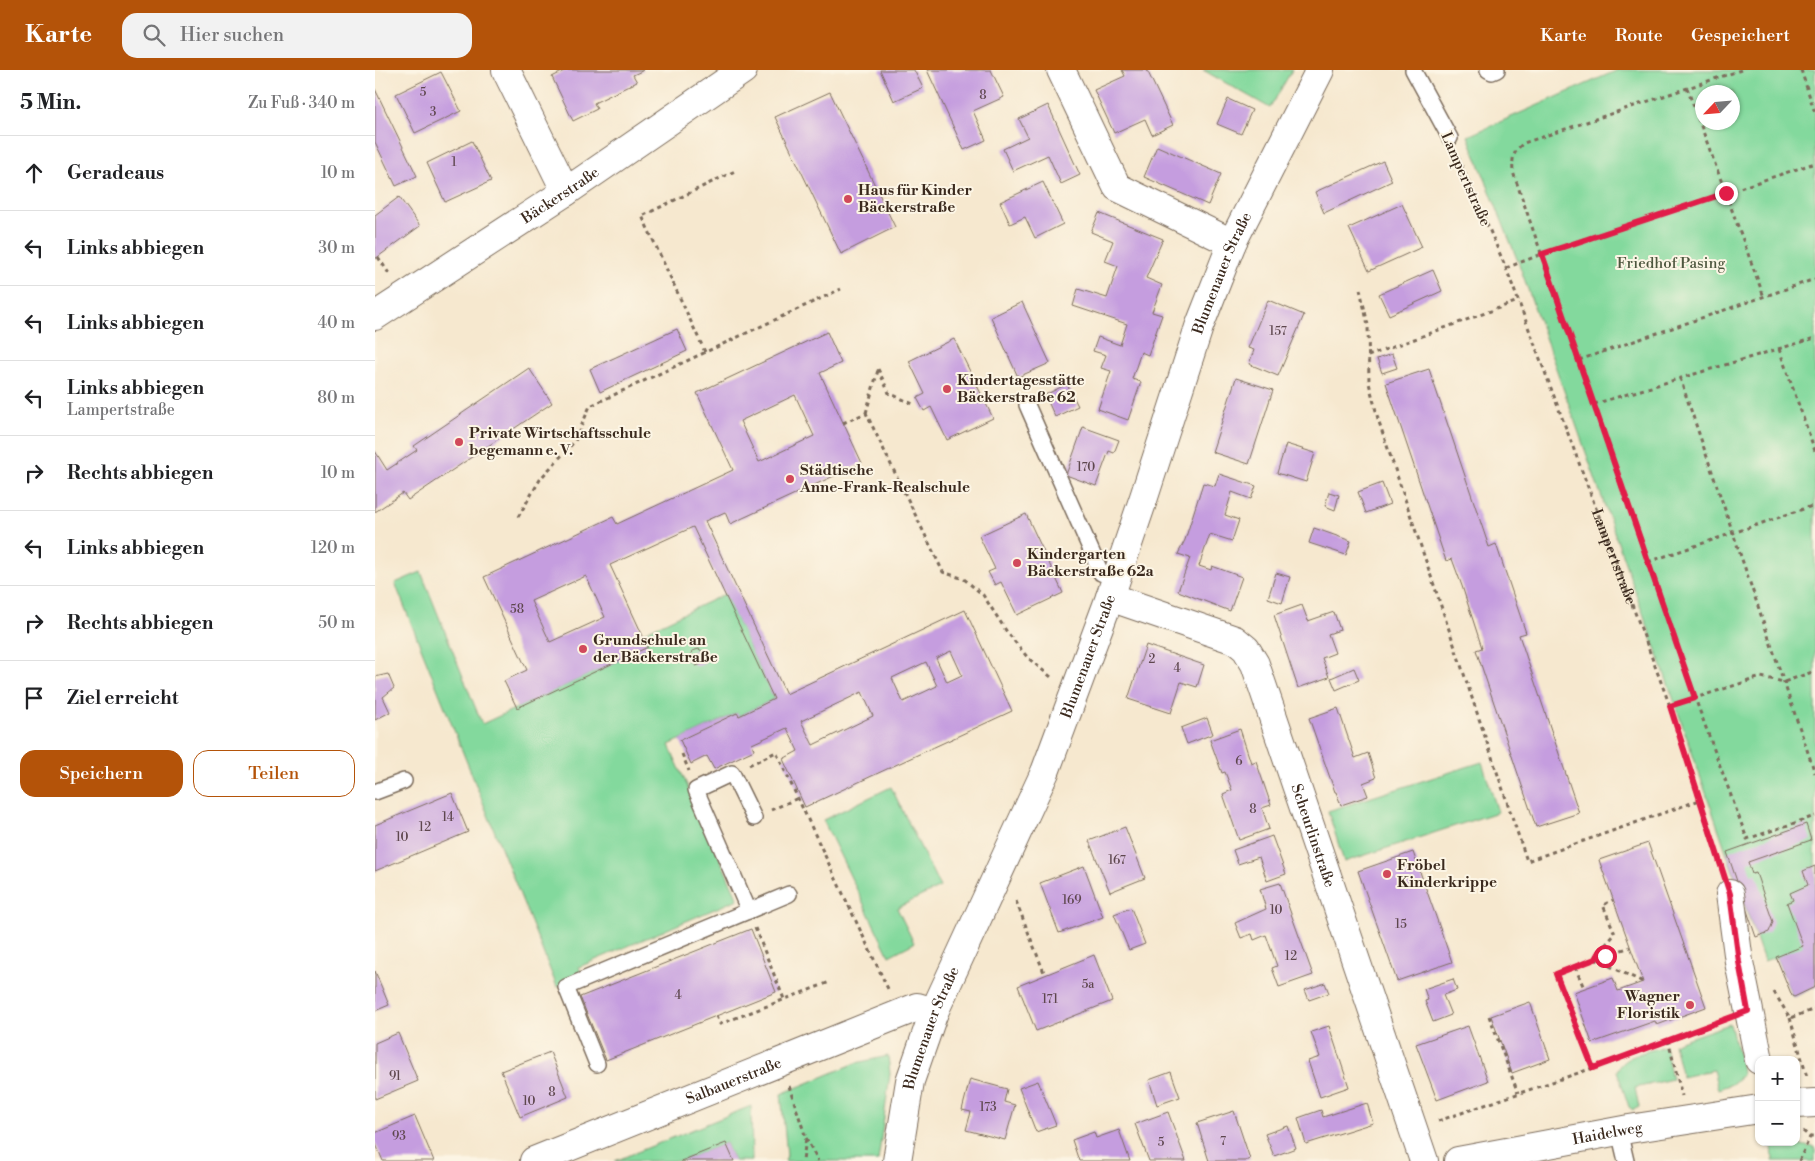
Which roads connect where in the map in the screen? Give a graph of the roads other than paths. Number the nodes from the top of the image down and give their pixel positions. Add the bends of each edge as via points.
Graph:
1 (506, 70) edge
2 (743, 70) edge
3 (1061, 70) edge
4 (1320, 70) edge
5 (1413, 70) edge
6 (1488, 70) edge
7 (1497, 70) edge
8 (1450, 138) road end
9 (566, 192) junction
10 (1233, 243) junction
11 (375, 316) edge
12 (1027, 405) dead end
13 (1113, 588) junction
14 (404, 781) dead end
15 (375, 792) edge
16 (754, 818) dead end
17 (789, 894) dead end
18 (1730, 894) road end
19 (749, 911) junction
20 (933, 1012) junction
21 (1758, 1056) edge
22 (597, 1064) dead end
23 (1811, 1090) edge
24 (1799, 1101) edge
25 (1755, 1110) edge
26 (1619, 1131) junction
27 (534, 1161) edge
28 (897, 1161) edge
29 (1424, 1161) edge
30 (1458, 1161) edge
31 (1626, 1161) edge

1 - 9 street
2 - 9 street, Bäckerstraße
3 - 10 street via 1117,187
4 - 10 street, Blumenauer Straße
5 - 8 lane, Lampertstraße
6 - 7 lane
9 - 11 street, Bäckerstraße
10 - 13 street, Blumenauer Straße via 1199,327
12 - 13 lane via 1101,573
13 - 20 street, Blumenauer Straße via 1045,772
13 - 29 street, Scheurlinstraße via 1235,640 1255,664
14 - 15 lane
16 - 19 lane via 732,773 696,790
17 - 19 lane
18 - 21 street via 1739,962
19 - 22 lane via 566,987
20 - 27 street, Salbauerstraße via 917,1007
20 - 28 street, Blumenauer Straße via 911,1081
23 - 24 street
25 - 26 street, Haidelweg
26 - 30 street, Haidelweg
26 - 31 lane

